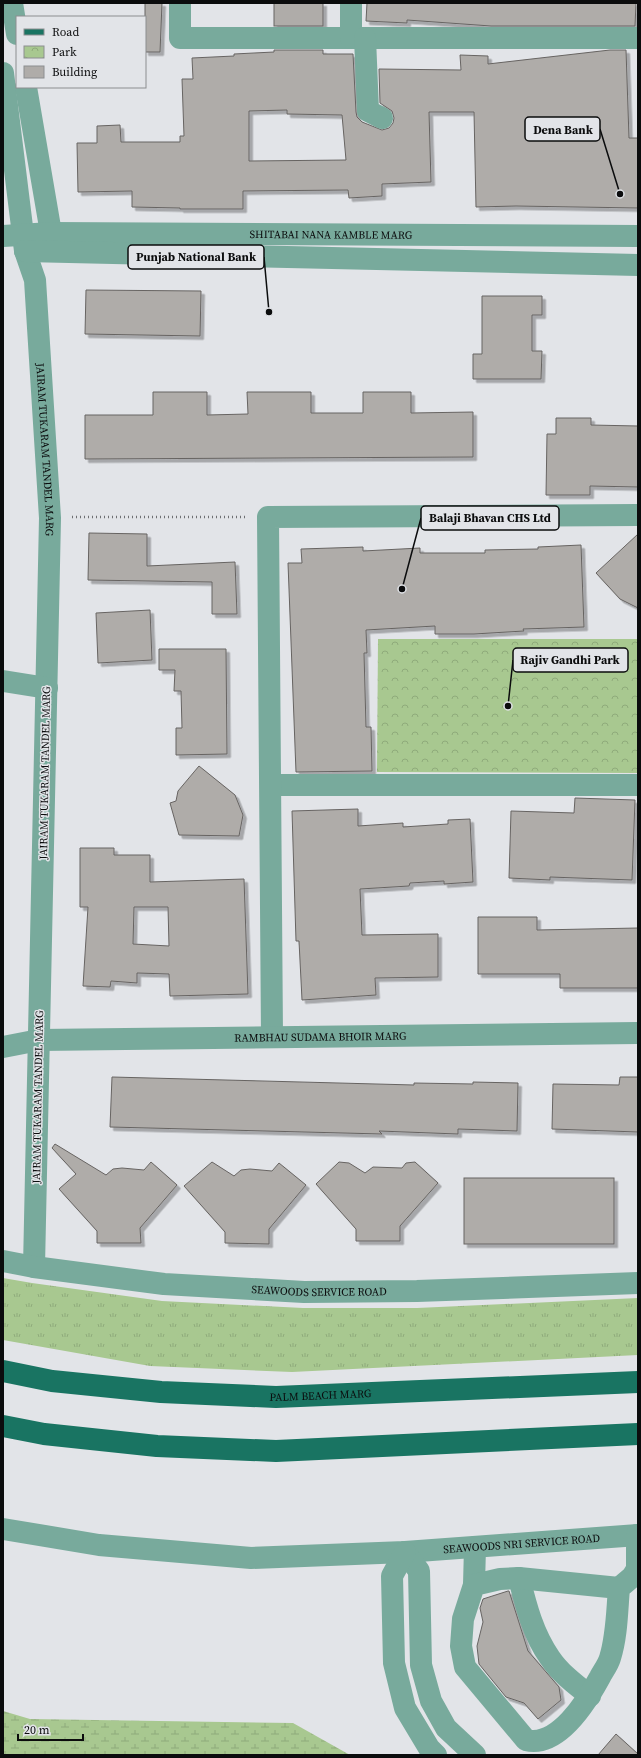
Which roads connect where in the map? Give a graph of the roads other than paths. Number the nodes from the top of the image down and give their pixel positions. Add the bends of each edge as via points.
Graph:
1 (12, 3) edge
2 (180, 3) edge
3 (351, 3) edge
4 (16, 28) edge
5 (358, 38) junction
6 (638, 38) edge
7 (3, 73) edge
8 (26, 88) edge
9 (382, 118) dead end
10 (638, 236) edge
11 (17, 240) edge
12 (51, 243) junction
13 (638, 265) edge
14 (36, 280) junction
15 (638, 515) edge
16 (3, 681) edge
17 (47, 688) junction
18 (271, 785) junction
19 (638, 785) edge
20 (638, 1033) edge
21 (272, 1037) junction
22 (39, 1040) junction
23 (3, 1047) edge
24 (3, 1260) edge
25 (34, 1267) junction
26 (638, 1283) edge
27 (638, 1367) edge
28 (3, 1371) edge
29 (638, 1382) edge
30 (539, 1387) junction
31 (3, 1426) edge
32 (638, 1434) edge
33 (3, 1529) edge
34 (638, 1535) edge
35 (498, 1545) junction
36 (474, 1547) junction
37 (405, 1552) junction
38 (510, 1579) junction
39 (474, 1585) junction
40 (620, 1588) junction
41 (590, 1696) junction
42 (436, 1755) edge
43 (475, 1755) edge

1 - 4 street
2 - 5 street via 180,38
3 - 5 street
5 - 6 street
5 - 9 street via 368,111
7 - 11 street, JAIRAM TUKARAM TANDEL MARG
8 - 12 street
10 - 12 street, SHITABAI NANA KAMBLE MARG
11 - 12 street, SHITABAI NANA KAMBLE MARG
11 - 14 street, JAIRAM TUKARAM TANDEL MARG
12 - 13 street, SHITABAI NANA KAMBLE MARG
12 - 14 street
14 - 17 street, JAIRAM TUKARAM TANDEL MARG via 50,518
15 - 18 street via 268,517
16 - 17 street
17 - 22 street, JAIRAM TUKARAM TANDEL MARG
18 - 19 street
18 - 21 street
20 - 21 street, RAMBHAU SUDAMA BHOIR MARG
21 - 22 street, RAMBHAU SUDAMA BHOIR MARG
22 - 23 street, RAMBHAU SUDAMA BHOIR MARG
22 - 25 street, JAIRAM TUKARAM TANDEL MARG
24 - 25 street, SEAWOODS SERVICE ROAD
25 - 26 street, SEAWOODS SERVICE ROAD via 164,1284 304,1292 417,1291
27 - 30 main road via 604,1368 574,1374
28 - 30 main road, PALM BEACH MARG via 52,1381 161,1392 276,1397
29 - 30 main road, PALM BEACH MARG
31 - 32 main road via 44,1434 157,1446 276,1451
33 - 37 street, SEAWOODS NRI SERVICE ROAD via 99,1545 251,1558
34 - 35 street, SEAWOODS NRI SERVICE ROAD
34 - 40 street via 637,1569
35 - 36 street, SEAWOODS NRI SERVICE ROAD
35 - 38 street
36 - 37 street, SEAWOODS NRI SERVICE ROAD
36 - 39 street
37 - 42 street via 392,1576 394,1663 405,1708 428,1748
37 - 43 street via 419,1571 421,1665 431,1701 446,1728
38 - 39 street
38 - 40 street
38 - 41 street via 550,1659
39 - 41 street via 463,1619 461,1646 465,1667 526,1740 541,1741 556,1732 578,1713
40 - 41 street via 610,1660

